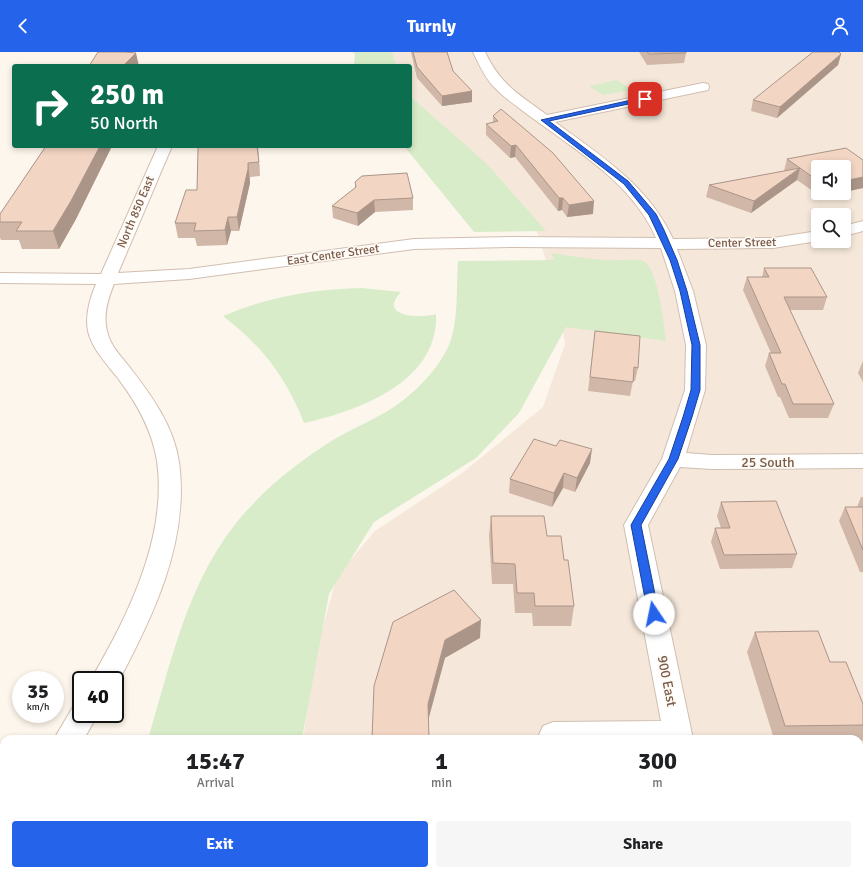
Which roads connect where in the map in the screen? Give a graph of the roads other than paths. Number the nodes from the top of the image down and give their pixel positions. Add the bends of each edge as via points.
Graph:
1 (479, 52) edge
2 (703, 87) dead end
3 (544, 120) junction
4 (164, 148) edge
5 (863, 226) edge
6 (851, 229) edge
7 (811, 237) edge
8 (666, 243) junction
9 (0, 278) edge
10 (108, 279) junction
11 (673, 459) junction
12 (863, 461) edge
13 (110, 671) edge
14 (78, 723) edge
15 (71, 735) edge
16 (678, 735) edge

1 - 3 street, 900 East via 495,82
2 - 3 street
3 - 8 street, 900 East via 626,183 652,214
4 - 10 street, North 850 East
5 - 6 street
7 - 8 street, Center Street via 774,243
8 - 10 street, East Center Street via 414,244 189,274
8 - 11 street, 900 East via 684,291 696,345 695,390
9 - 10 street, East Center Street
10 - 13 street, North 850 East via 98,304 97,330 102,343 137,391 159,430 165,448 169,491 160,555 150,588 137,621
11 - 12 street, 25 South via 712,462
11 - 16 street, 900 East via 636,525
14 - 15 street

